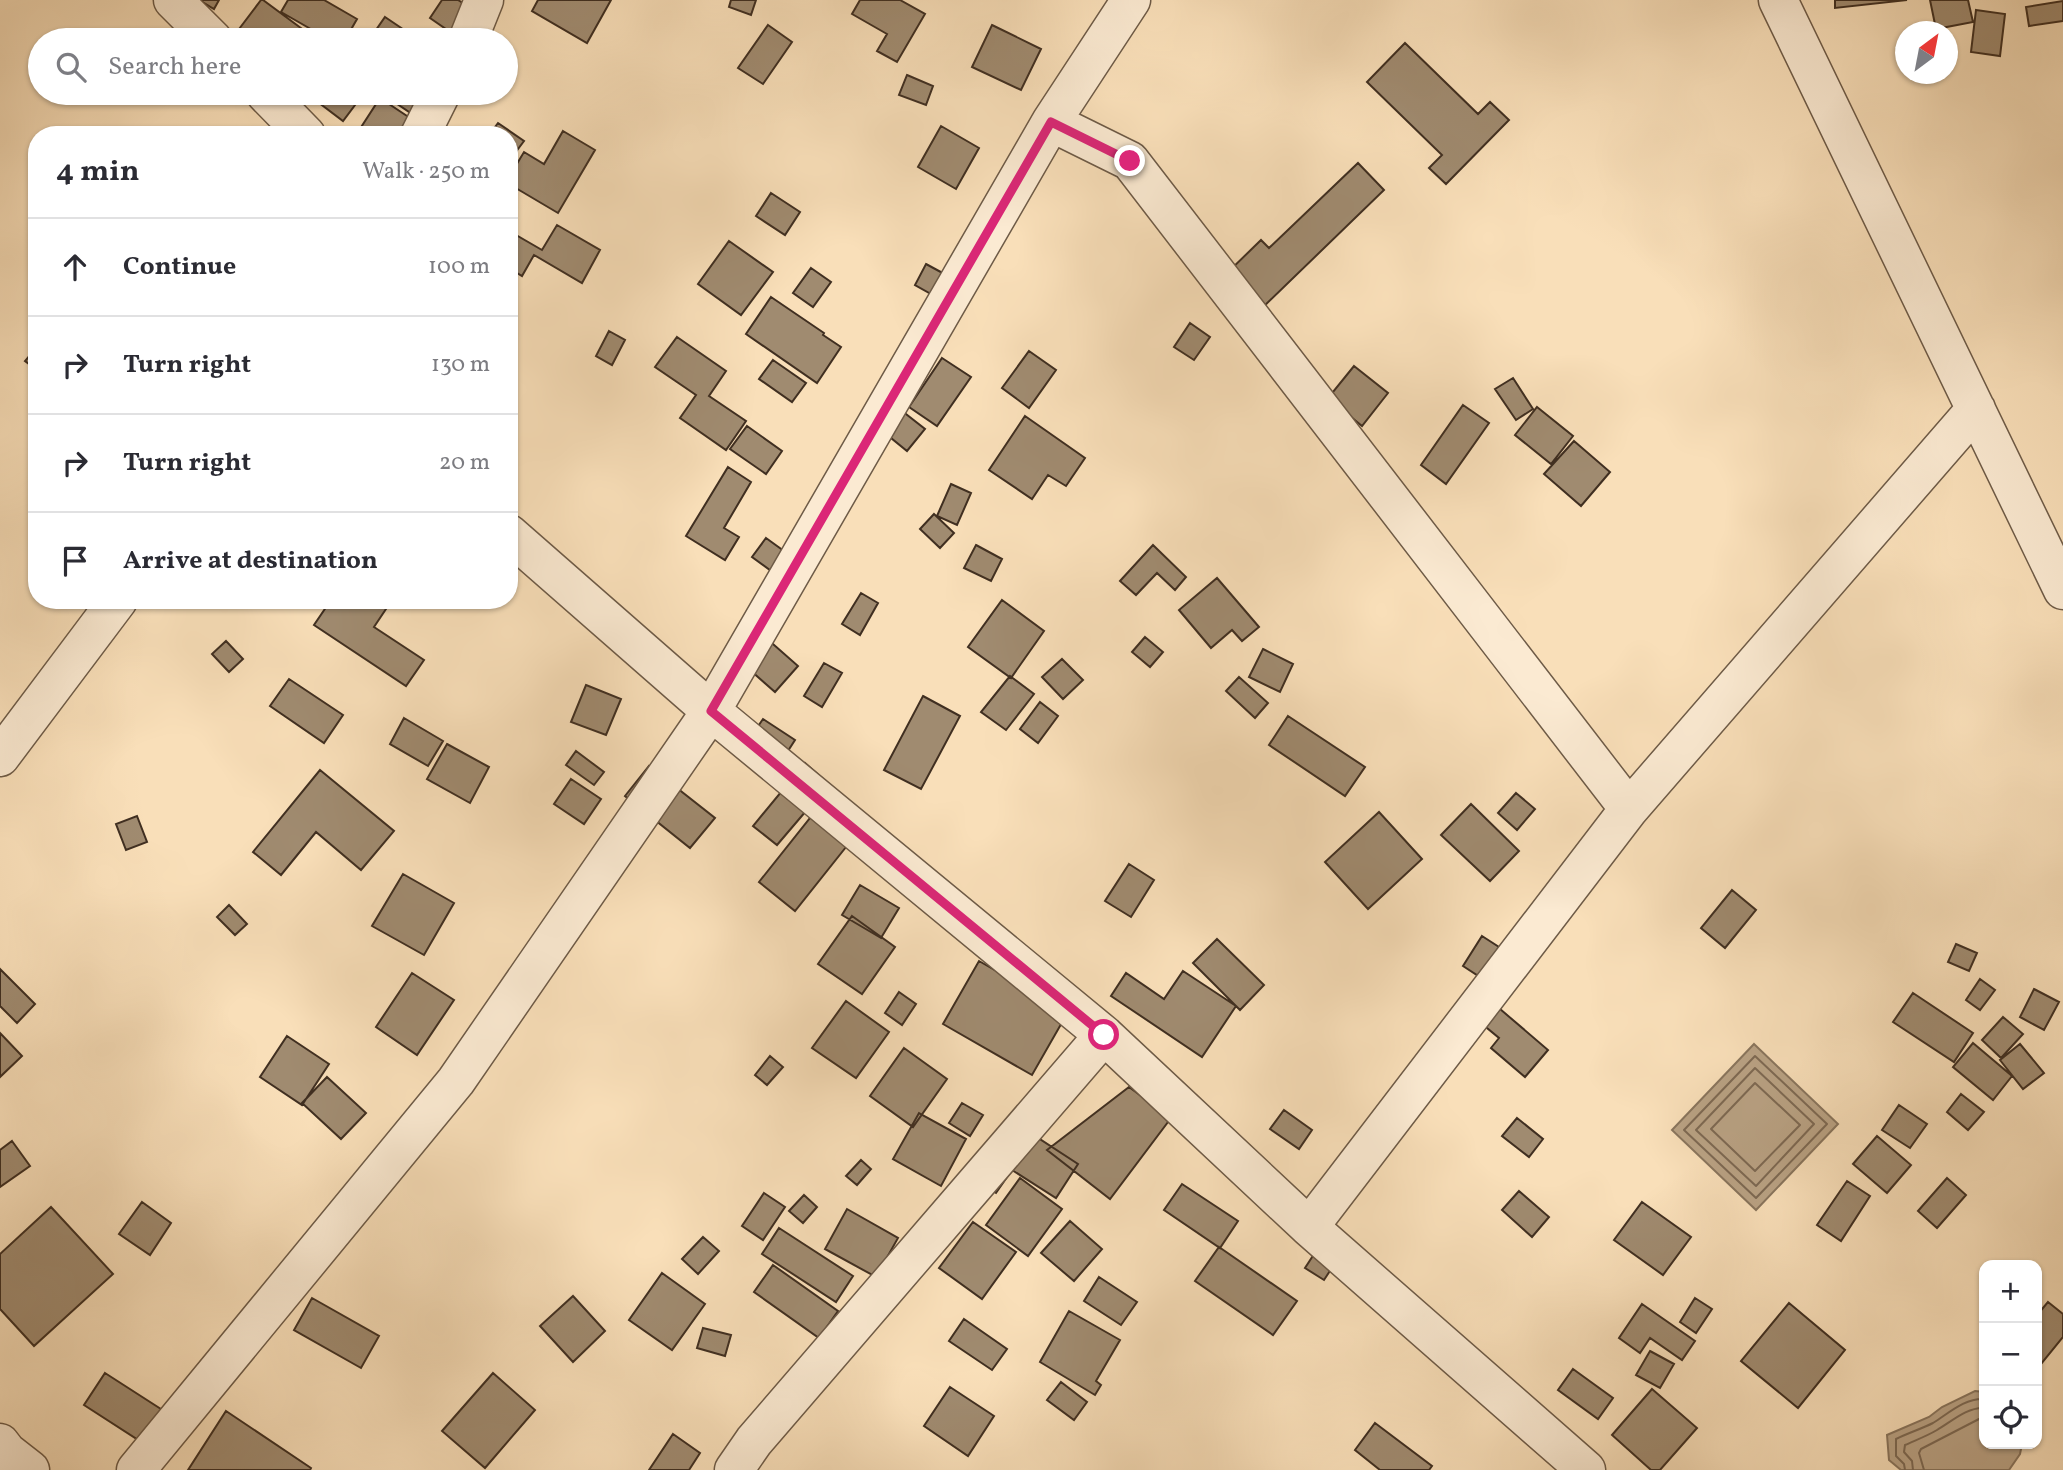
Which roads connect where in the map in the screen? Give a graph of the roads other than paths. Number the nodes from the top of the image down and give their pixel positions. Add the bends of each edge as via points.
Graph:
1 (173, 0) edge
2 (484, 0) edge
3 (1131, 0) edge
4 (1778, 0) edge
5 (201, 28) edge
6 (473, 28) edge
7 (277, 105) edge
8 (435, 105) edge
9 (1051, 122) junction
10 (297, 126) edge
11 (424, 126) edge
12 (1976, 409) junction
13 (518, 542) edge
14 (2063, 590) edge
15 (111, 609) edge
16 (711, 711) junction
17 (0, 757) edge
18 (1629, 809) junction
19 (1104, 1035) junction
20 (1308, 1227) junction
21 (0, 1443) edge
22 (30, 1470) edge
23 (136, 1470) edge
24 (734, 1470) edge
25 (1586, 1470) edge

1 - 5 street
2 - 6 street
3 - 9 street
4 - 12 street
7 - 10 street
8 - 11 street
9 - 16 street
9 - 18 street via 1130,161
12 - 14 street
12 - 18 street
13 - 16 street
15 - 17 street
16 - 19 street
16 - 23 street via 456,1081
18 - 20 street
19 - 20 street
19 - 24 street via 754,1441
20 - 25 street
21 - 22 street

